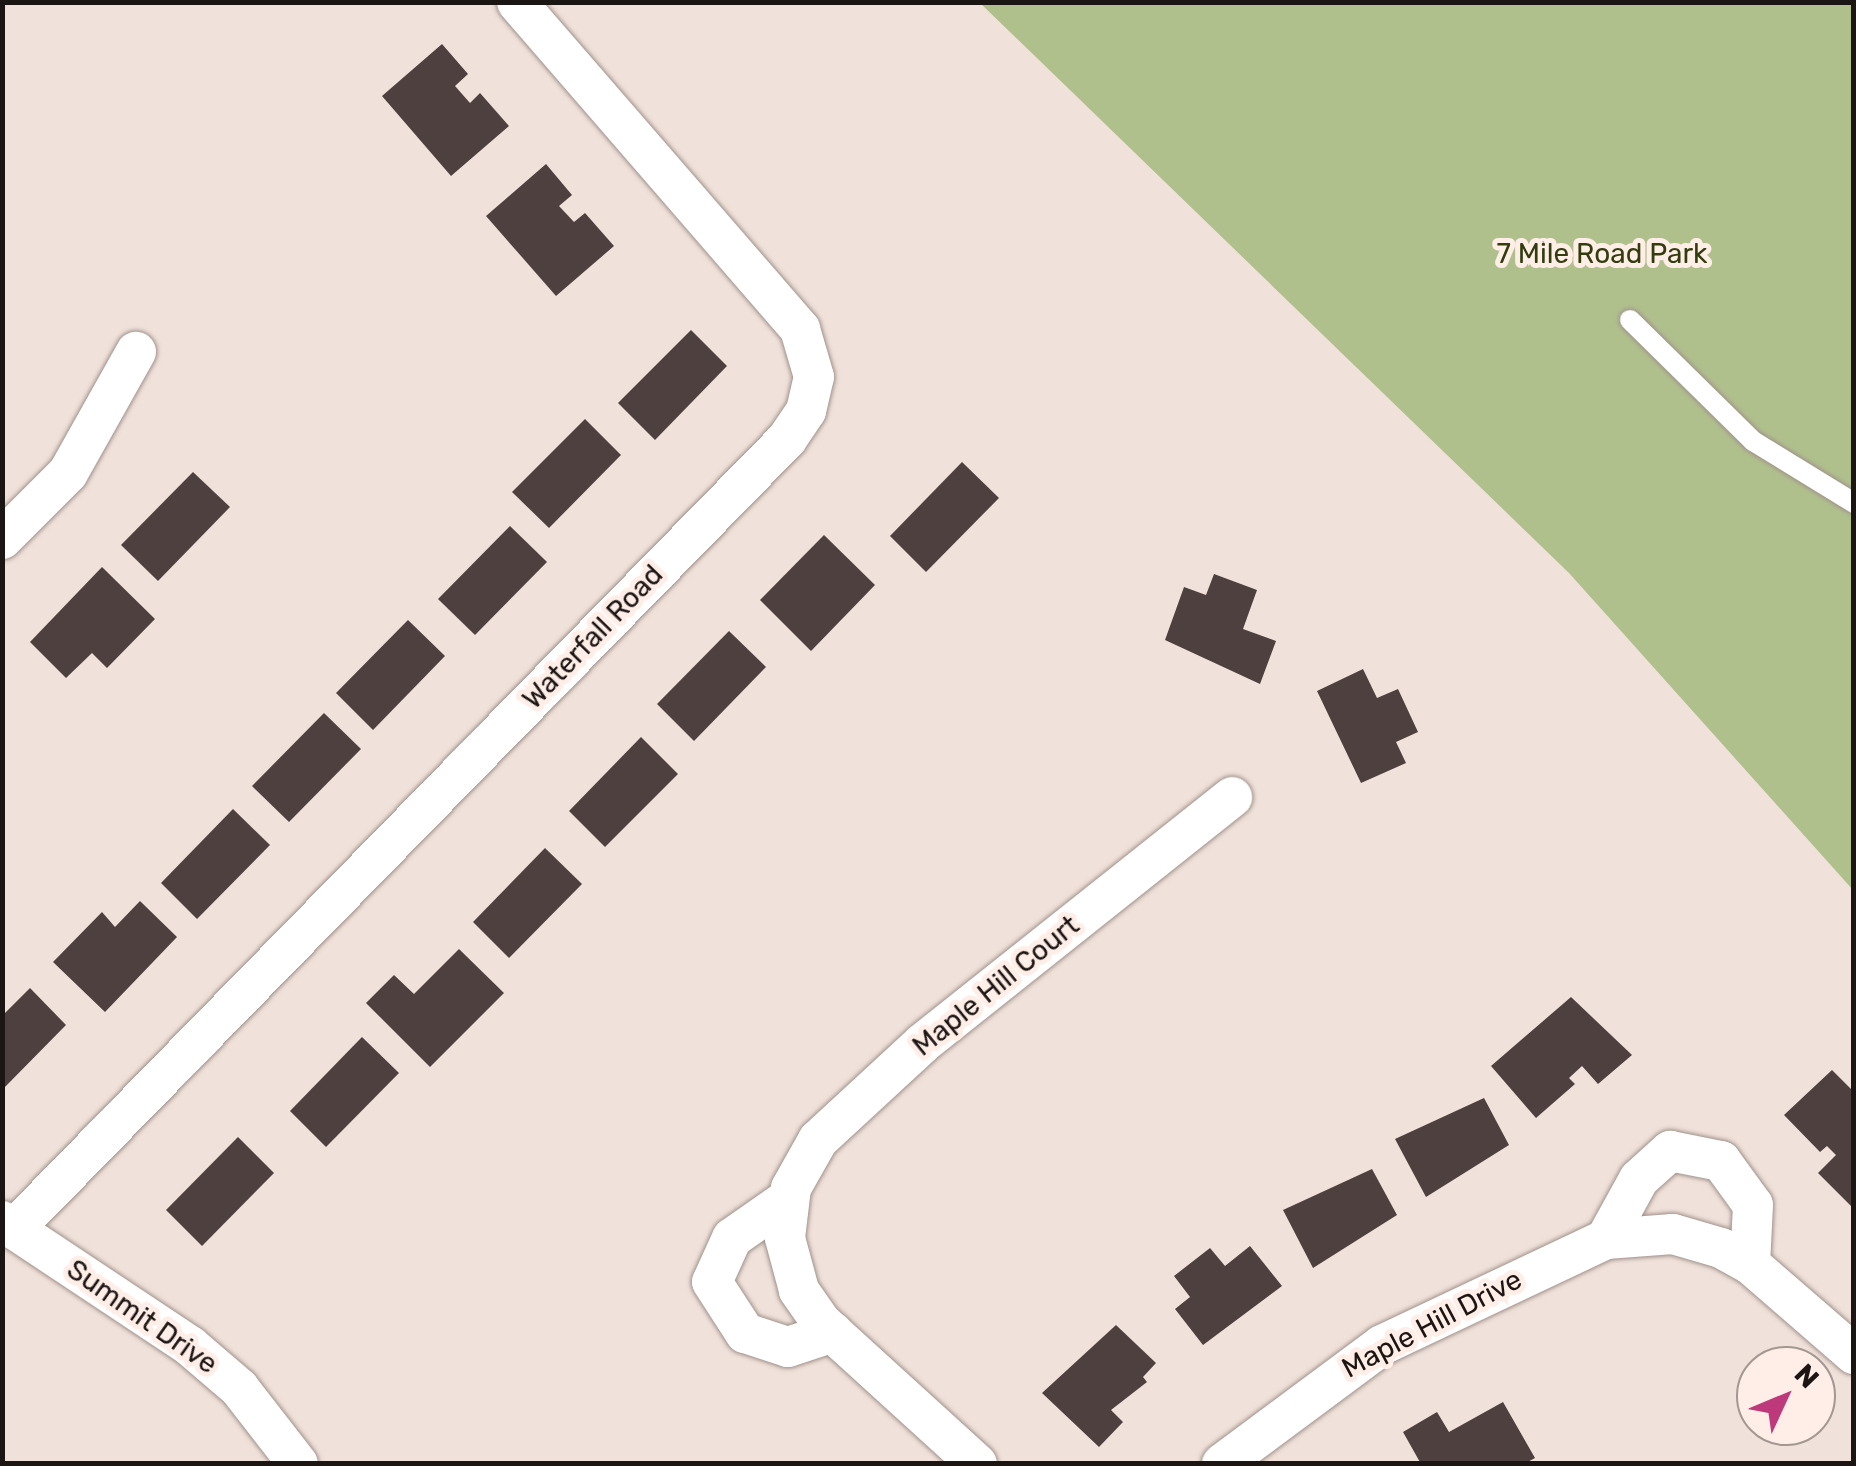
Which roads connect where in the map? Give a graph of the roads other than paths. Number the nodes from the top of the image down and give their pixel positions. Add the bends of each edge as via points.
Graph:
1 (517, 2) edge
2 (1630, 320) dead end
3 (136, 352) dead end
4 (1854, 503) edge
5 (2, 539) edge
6 (1232, 797) dead end
7 (788, 1199) junction
8 (8, 1225) edge
9 (1606, 1239) junction
10 (1750, 1264) junction
11 (833, 1332) junction
12 (1854, 1354) edge
13 (298, 1464) edge
14 (977, 1464) edge
15 (1222, 1464) edge

1 - 8 street, Waterfall Road via 800,329 814,377 806,412 787,439
2 - 4 lane via 1753,442
3 - 5 street via 68,473
6 - 7 street, Maple Hill Court via 896,1067 818,1140
7 - 11 street, Maple Hill Court via 791,1268
7 - 11 street, Maple Hill Court via 732,1238 712,1282 745,1333 788,1347
8 - 13 street, Summit Drive via 190,1346 239,1388
9 - 10 street, Maple Hill Drive via 1673,1234
9 - 10 street via 1639,1179 1670,1151 1721,1161 1753,1205
9 - 15 street, Maple Hill Drive via 1382,1345
10 - 12 street, Maple Hill Drive
11 - 14 street, Maple Hill Court

